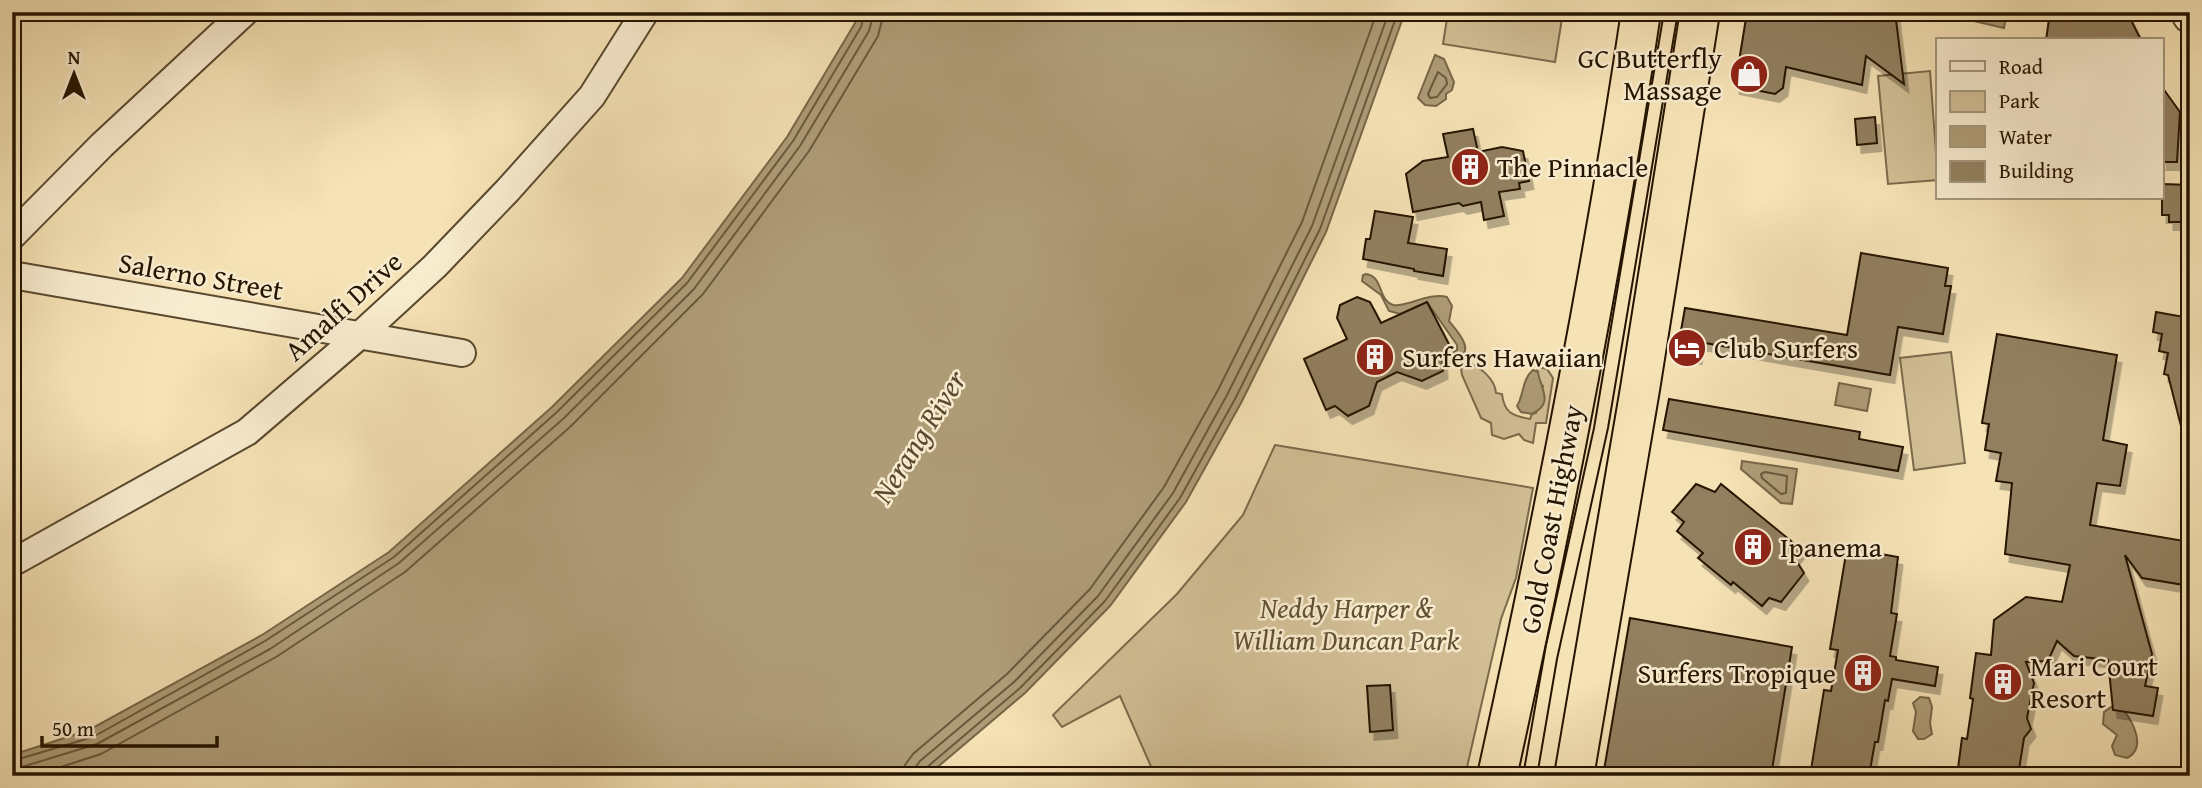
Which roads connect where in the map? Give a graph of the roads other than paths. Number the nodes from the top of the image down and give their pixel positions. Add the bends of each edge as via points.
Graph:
1 (245, 12) edge
2 (645, 12) edge
3 (1641, 12) edge
4 (1700, 12) edge
5 (12, 236) edge
6 (12, 275) edge
7 (359, 336) junction
8 (462, 353) dead end
9 (12, 563) edge
10 (1497, 776) edge
11 (1574, 776) edge

1 - 5 street
2 - 7 street, Amalfi Drive via 592,96 435,266
3 - 10 highway, Gold Coast Highway via 1585,352
4 - 11 highway
6 - 7 street, Salerno Street
7 - 8 street, Salerno Street
7 - 9 street, Amalfi Drive via 247,432

